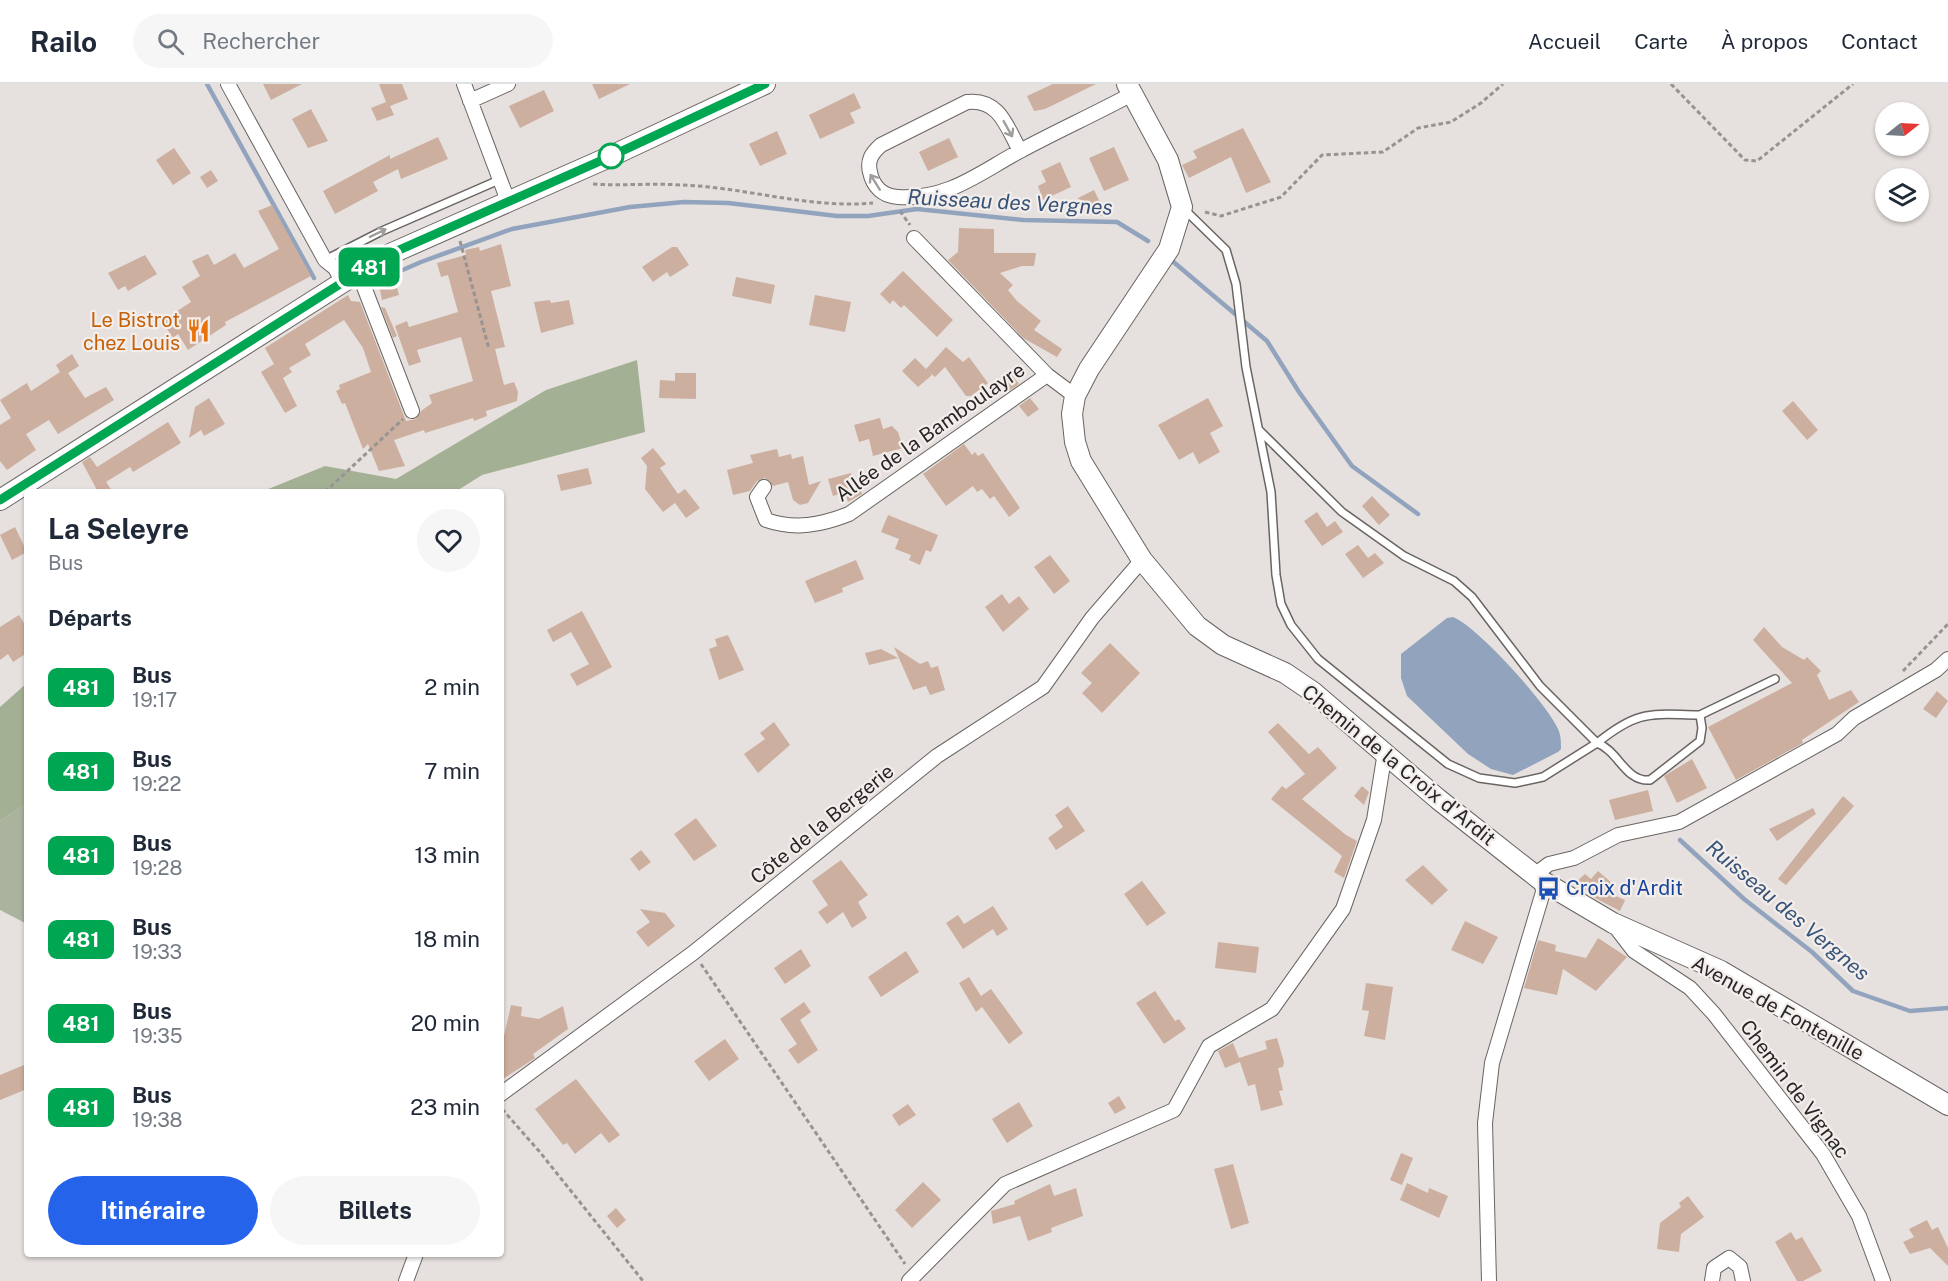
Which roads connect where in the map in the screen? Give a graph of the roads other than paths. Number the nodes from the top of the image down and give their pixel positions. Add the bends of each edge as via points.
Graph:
1 (228, 84) edge
2 (464, 84) edge
3 (508, 84) edge
4 (765, 84) edge
5 (1129, 89) edge
6 (470, 101) junction
7 (1020, 151) junction
8 (500, 180) junction
9 (507, 201) junction
10 (1182, 207) junction
11 (914, 238) dead end
12 (326, 260) junction
13 (351, 278) junction
14 (1047, 375) junction
15 (1075, 396) junction
16 (412, 411) road end
17 (1259, 430) junction
18 (764, 487) dead end
19 (0, 500) edge
20 (1142, 560) junction
21 (1948, 659) edge
22 (1775, 679) dead end
23 (1700, 716) junction
24 (1597, 743) junction
25 (1385, 752) junction
26 (1542, 881) junction
27 (1613, 923) junction
28 (504, 1092) edge
29 (1948, 1105) edge
30 (415, 1257) edge
31 (913, 1280) edge
32 (406, 1281) edge
33 (1489, 1281) edge
34 (1712, 1281) edge
35 (1743, 1281) edge
36 (1883, 1281) edge

1 - 12 street
2 - 6 street
3 - 6 street
4 - 9 street
5 - 7 street
5 - 10 street via 1168,160
6 - 8 street
7 -> 7 street via 956,188 933,196 887,196 874,183 868,164 881,145 967,102 977,101 990,104 999,112
8 - 9 street
12 -> 8 lane
9 - 13 street via 381,258
10 - 15 street, Chemin de la Croix d'Ardit via 1169,249
10 - 17 lane via 1226,250 1236,284 1246,367
11 - 14 street, Allée de la Bamboulayre
12 - 13 street
13 - 16 street
13 - 19 street
14 - 15 street, Allée de la Bamboulayre
14 - 18 street, Allée de la Bamboulayre via 840,518 795,527 766,520 757,497
15 - 20 street, Chemin de la Croix d'Ardit via 1075,442 1082,461
17 - 24 lane via 1342,512 1404,556 1454,581 1472,597 1540,686
17 - 24 lane via 1270,492 1281,604 1291,625 1318,659 1448,764 1479,777 1515,783 1543,777
20 - 25 street, Chemin de la Croix d'Ardit via 1197,626 1223,645 1285,673 1314,692
20 - 28 street, Côte de la Bergerie via 1092,618 1043,687 937,756 693,953
21 - 26 street via 1854,718 1837,734 1698,812 1679,822 1618,835 1574,858 1549,864 1541,870
22 - 23 lane
23 - 24 lane via 1637,716 1621,723
23 - 24 lane via 1700,741 1650,780 1632,777 1608,747
25 - 26 street, Chemin de la Croix d'Ardit
25 - 31 street via 1374,820 1343,909 1272,1009 1209,1046 1174,1110 1005,1184
26 - 27 street, Avenue de Fontenille
26 - 33 street via 1543,892 1492,1063 1485,1123
27 - 29 street, Avenue de Fontenille via 1721,971
27 - 36 street, Chemin de Vignac via 1634,951 1690,988 1714,1014 1823,1155 1859,1216
30 - 32 street
34 - 35 street via 1714,1268 1728,1258 1740,1267

